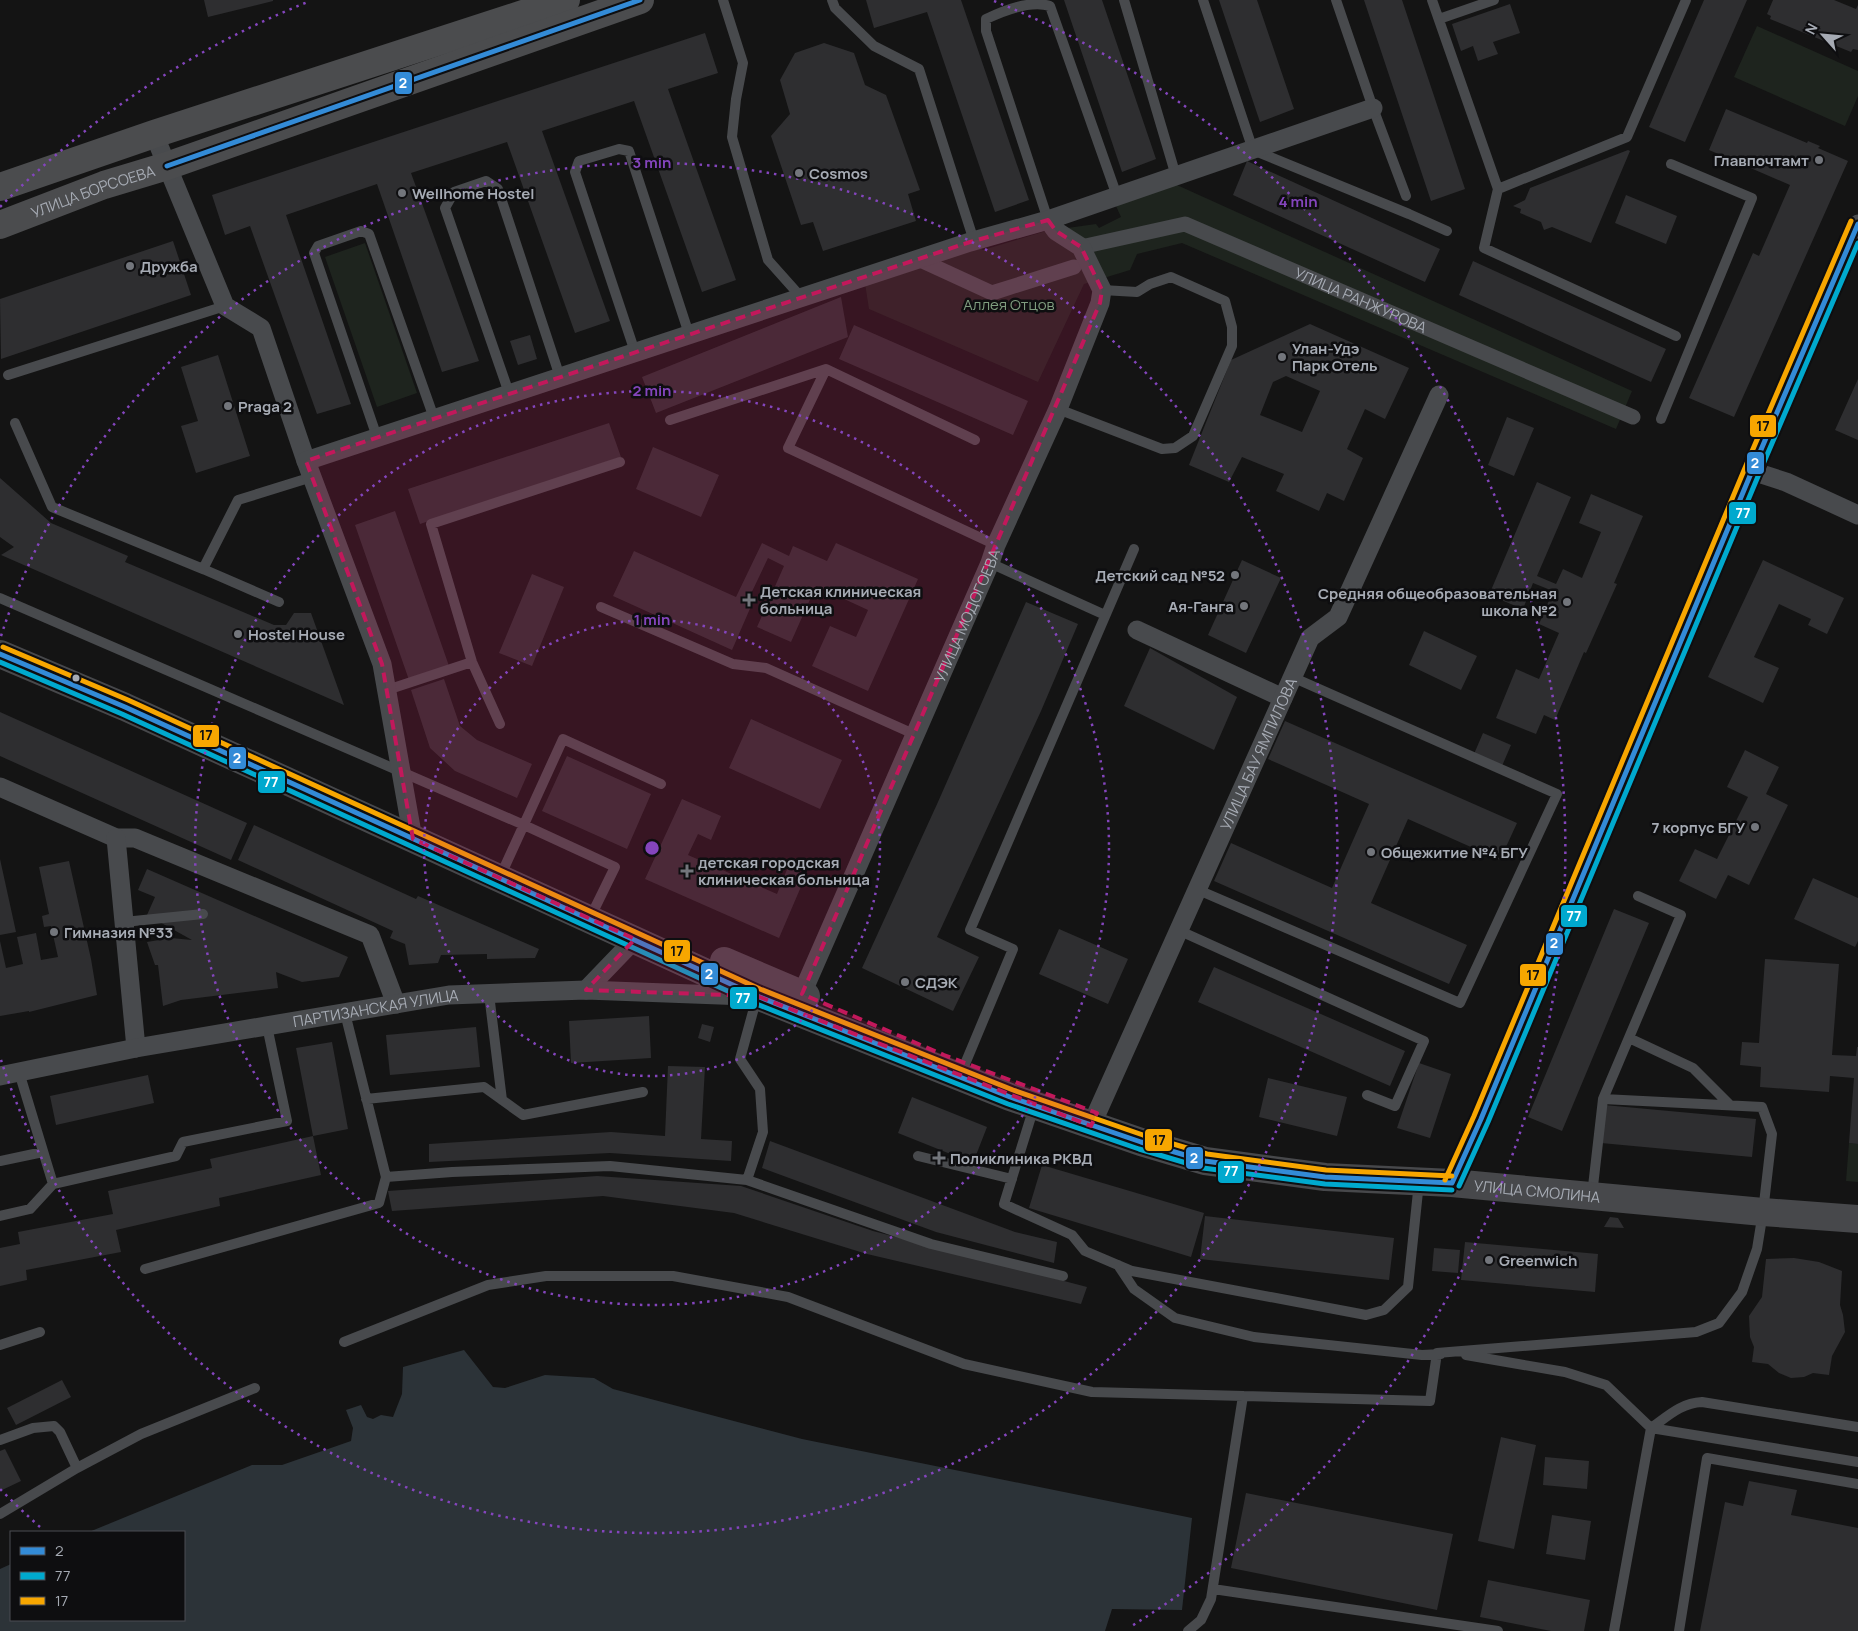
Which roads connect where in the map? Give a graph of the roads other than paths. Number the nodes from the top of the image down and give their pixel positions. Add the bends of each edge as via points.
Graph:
1 (566, 0) edge
2 (640, 0) edge
3 (722, 0) edge
4 (832, 0) edge
5 (1124, 0) edge
6 (1203, 0) edge
7 (1336, 0) edge
8 (1432, 0) edge
9 (1494, 0) edge
10 (1686, 0) edge
11 (1439, 19) junction
12 (1374, 108) junction
13 (154, 134) junction
14 (1253, 150) junction
15 (1671, 164) dead end
16 (167, 166) junction
17 (1176, 176) junction
18 (0, 187) edge
19 (1498, 188) junction
20 (1117, 196) junction
21 (1406, 196) dead end
22 (0, 224) edge
23 (1858, 224) edge
24 (1052, 226) junction
25 (1447, 231) dead end
26 (974, 240) junction
27 (1081, 247) junction
28 (918, 259) junction
29 (1074, 268) dead end
30 (1102, 290) junction
31 (801, 297) junction
32 (224, 306) junction
33 (689, 334) junction
34 (1676, 336) dead end
35 (635, 352) junction
36 (826, 369) junction
37 (8, 375) dead end
38 (560, 377) junction
39 (509, 393) junction
40 (1439, 395) dead end
41 (1058, 408) junction
42 (1633, 417) dead end
43 (434, 418) junction
44 (1661, 419) dead end
45 (670, 420) dead end
46 (15, 423) dead end
47 (377, 437) junction
48 (975, 440) dead end
49 (620, 462) dead end
50 (309, 469) junction
51 (1752, 471) junction
52 (1858, 515) edge
53 (996, 545) junction
54 (1134, 549) dead end
55 (990, 563) junction
56 (203, 569) junction
57 (0, 598) edge
58 (279, 602) dead end
59 (602, 607) dead end
60 (1105, 615) junction
61 (1137, 630) dead end
62 (0, 639) edge
63 (0, 654) edge
64 (472, 662) junction
65 (1292, 677) junction
66 (387, 690) junction
67 (1283, 698) junction
68 (500, 724) dead end
69 (916, 735) junction
70 (401, 772) junction
71 (661, 784) dead end
72 (0, 786) edge
73 (524, 825) junction
74 (411, 829) junction
75 (116, 838) junction
76 (503, 870) junction
77 (1196, 889) junction
78 (1638, 896) dead end
79 (593, 911) junction
80 (203, 914) dead end
81 (124, 922) junction
82 (1178, 930) junction
83 (635, 939) junction
84 (586, 990) junction
85 (489, 994) junction
86 (757, 996) junction
87 (798, 1003) junction
88 (396, 1004) junction
89 (345, 1013) junction
90 (266, 1026) junction
91 (1629, 1038) junction
92 (136, 1048) junction
93 (963, 1070) junction
94 (19, 1072) junction
95 (0, 1076) edge
96 (643, 1092) dead end
97 (1367, 1095) dead end
98 (1603, 1099) junction
99 (366, 1100) junction
100 (502, 1100) junction
101 (1730, 1105) junction
102 (1035, 1106) junction
103 (1094, 1119) junction
104 (43, 1152) junction
105 (918, 1156) dead end
106 (0, 1161) edge
107 (1455, 1177) junction
108 (386, 1178) junction
109 (1012, 1179) junction
110 (748, 1180) junction
111 (1419, 1182) junction
112 (53, 1184) junction
113 (1592, 1189) junction
114 (1858, 1202) edge
115 (1764, 1204) junction
116 (0, 1216) edge
117 (1858, 1219) edge
118 (1118, 1265) junction
119 (145, 1269) dead end
120 (1063, 1276) dead end
121 (40, 1332) dead end
122 (344, 1342) dead end
123 (0, 1345) edge
124 (1437, 1353) junction
125 (255, 1388) dead end
126 (1243, 1396) junction
127 (1858, 1427) edge
128 (1651, 1428) junction
129 (0, 1440) edge
130 (1858, 1462) edge
131 (77, 1468) junction
132 (1858, 1484) edge
133 (0, 1514) edge
134 (1213, 1589) junction
135 (1188, 1631) edge
136 (1498, 1631) edge
137 (1614, 1631) edge
138 (1679, 1631) edge

1 - 13 main road
2 - 16 main road, УЛИЦА БОРСОЕВА
3 - 31 lane via 743,63 732,137 768,260
4 - 26 lane via 835,8 874,46 919,69
5 - 17 lane
6 - 14 lane
7 - 12 lane
8 - 11 lane
9 - 11 lane
10 - 19 lane via 1627,137
11 - 19 lane
12 - 14 street
12 - 21 lane
13 - 16 street
13 - 18 main road
14 - 17 street
14 - 25 lane
15 - 44 lane via 1752,198
16 - 22 main road, УЛИЦА БОРСОЕВА via 104,185
16 - 32 street
17 - 20 street
19 - 34 lane via 1484,248
20 - 24 street
20 - 24 lane via 1050,6 1042,1 1031,1 986,19 986,31
23 - 51 street
24 - 26 street
24 - 27 street
26 - 28 street
27 - 30 street
27 - 42 street, УЛИЦА РАНЖУРОВА via 1185,224
28 - 29 street via 992,293
28 - 31 street
30 - 41 street, УЛИЦА МОДОГОЕВА via 1100,303
30 - 41 lane via 1137,292 1171,277 1224,301 1232,327 1232,346 1193,436 1174,448 1162,449
31 - 33 street
32 - 37 lane
32 - 50 street via 261,328
33 - 35 street
33 - 35 lane via 629,152 619,149 578,161 575,172
35 - 38 street
36 - 45 lane
36 - 48 lane
36 - 53 lane via 788,448
38 - 39 street
38 - 39 lane via 498,189 486,181 454,192 445,208
39 - 43 street
40 - 65 street, УЛИЦА БАУ ЯМПИЛОВА via 1338,617 1310,638
41 - 53 street, УЛИЦА МОДОГОЕВА
43 - 47 street
43 - 47 lane via 370,234 361,231 318,246 314,253
46 - 56 lane via 52,507
47 - 50 street
49 - 64 lane via 431,524
50 - 56 lane via 238,500
50 - 66 street via 382,664
51 - 52 street via 1786,482
51 - 107 street
53 - 55 street, УЛИЦА МОДОГОЕВА
54 - 60 lane
55 - 60 lane
55 - 69 street, УЛИЦА МОДОГОЕВА
56 - 58 lane
57 - 70 lane
59 - 69 lane via 733,664 766,668
60 - 93 lane via 970,930 1012,949
61 - 67 street
62 - 74 main road via 225,735
63 - 74 main road, УЛИЦА СМОЛИНА
64 - 66 lane
64 - 68 lane
65 - 67 street, УЛИЦА БАУ ЯМПИЛОВА
65 - 77 lane via 1557,794 1460,1003
66 - 70 street
67 - 77 street, УЛИЦА БАУ ЯМПИЛОВА
69 - 87 street, УЛИЦА МОДОГОЕВА
70 - 73 lane
70 - 74 street
71 - 73 lane via 563,739
72 - 75 street
73 - 76 lane
73 - 79 lane via 616,867
74 - 76 main road, УЛИЦА СМОЛИНА
75 - 81 street
75 - 88 street via 135,838 370,935
76 - 79 main road, УЛИЦА СМОЛИНА
77 - 82 street, УЛИЦА БАУ ЯМПИЛОВА
78 - 91 lane via 1681,914
79 - 83 main road, УЛИЦА СМОЛИНА
79 - 87 main road
80 - 81 lane
81 - 92 street
82 - 97 lane via 1424,1042 1396,1106
82 - 103 street, УЛИЦА БАУ ЯМПИЛОВА
83 - 84 street
83 - 86 main road, УЛИЦА СМОЛИНА
84 - 85 street, ПАРТИЗАНСКАЯ УЛИЦА
84 - 86 street, ПАРТИЗАНСКАЯ УЛИЦА
85 - 88 street, ПАРТИЗАНСКАЯ УЛИЦА via 449,995
85 - 100 lane
86 - 87 main road, УЛИЦА СМОЛИНА
86 - 110 lane via 740,1059 760,1089 763,1132
87 - 93 main road, УЛИЦА СМОЛИНА
88 - 89 street, ПАРТИЗАНСКАЯ УЛИЦА
89 - 90 street, ПАРТИЗАНСКАЯ УЛИЦА
89 - 99 lane
90 - 92 street, ПАРТИЗАНСКАЯ УЛИЦА
90 - 112 lane via 287,1121 183,1142 176,1156
91 - 98 lane
91 - 101 lane via 1693,1068
92 - 94 street, ПАРТИЗАНСКАЯ УЛИЦА
93 - 102 main road, УЛИЦА СМОЛИНА
93 - 103 main road
94 - 95 street, ПАРТИЗАНСКАЯ УЛИЦА
94 - 104 lane
96 - 100 lane via 522,1115
98 - 101 lane
98 - 113 lane
99 - 100 lane via 484,1087
99 - 108 lane
101 - 115 lane via 1762,1108 1772,1134
102 - 103 main road, УЛИЦА СМОЛИНА
102 - 109 lane
103 - 107 main road via 1308,1161
103 - 111 main road, УЛИЦА СМОЛИНА via 1205,1161 1325,1177
104 - 106 lane
104 - 112 lane
105 - 109 lane
107 - 111 main road, УЛИЦА СМОЛИНА
107 - 113 main road, УЛИЦА СМОЛИНА
108 - 110 lane via 610,1166
108 - 119 lane via 379,1202
109 - 118 lane via 1004,1204 1072,1235 1085,1251
110 - 120 lane via 931,1244
111 - 118 lane via 1408,1288 1384,1310 1375,1313 1366,1315 1132,1271
112 - 116 lane via 30,1209
113 - 115 main road, УЛИЦА СМОЛИНА
114 - 115 main road
115 - 117 main road, УЛИЦА СМОЛИНА
115 - 124 lane via 1757,1249 1742,1292 1719,1323 1696,1332
118 - 124 lane via 1134,1289 1175,1318 1254,1337 1422,1355
121 - 123 lane
122 - 126 lane via 488,1286 546,1276 672,1276 788,1297 964,1364 1092,1392
124 - 126 lane via 1430,1401
124 - 128 lane via 1476,1356 1565,1372 1606,1385
125 - 131 lane via 141,1434
126 - 134 lane
127 - 128 lane via 1702,1402 1681,1407
128 - 130 lane
128 - 137 lane
129 - 131 lane via 33,1428 54,1426
131 - 133 lane
132 - 138 lane via 1707,1458
134 - 135 lane via 1212,1600 1201,1620
134 - 136 lane

